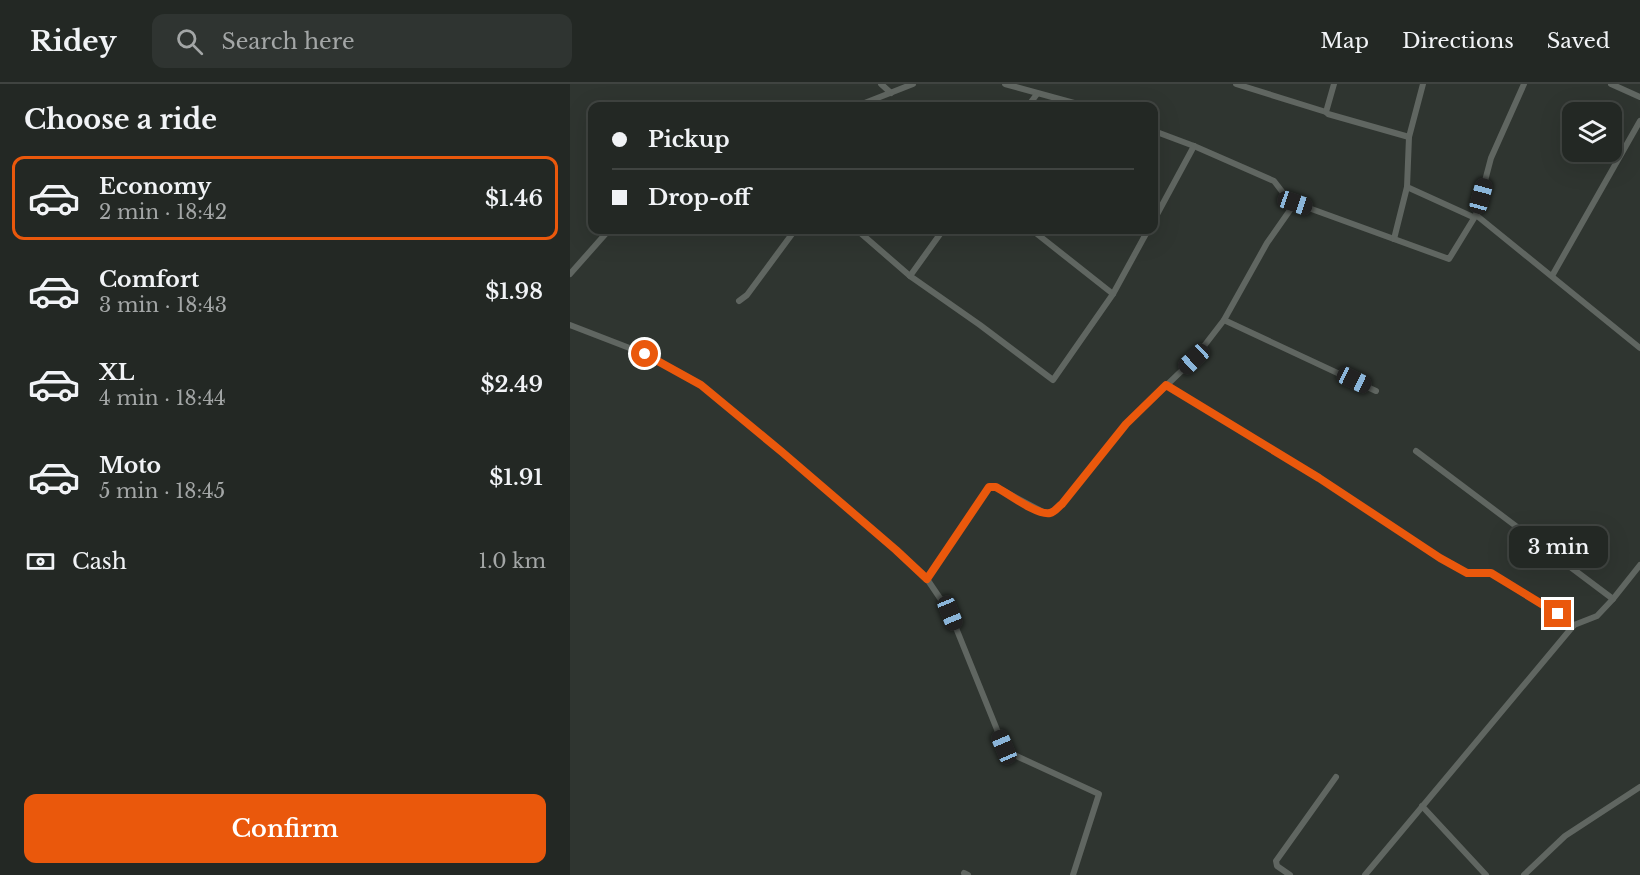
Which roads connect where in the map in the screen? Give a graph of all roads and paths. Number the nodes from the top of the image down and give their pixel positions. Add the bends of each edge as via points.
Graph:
1 (881, 84) edge
2 (913, 84) edge
3 (1005, 84) edge
4 (1236, 84) edge
5 (1334, 84) edge
6 (1423, 84) edge
7 (1524, 84) edge
8 (1611, 84) edge
9 (1251, 87) edge
10 (891, 93) junction
11 (1037, 94) junction
12 (1640, 97) edge
13 (867, 102) edge
14 (1031, 102) edge
15 (1069, 102) edge
16 (1326, 112) junction
17 (1640, 121) edge
18 (1158, 132) edge
19 (1409, 137) junction
20 (1194, 146) junction
21 (1407, 187) junction
22 (1295, 203) junction
23 (1158, 213) edge
24 (1474, 216) junction
25 (605, 234) edge
26 (792, 234) edge
27 (862, 234) edge
28 (941, 234) edge
29 (1037, 234) edge
30 (1146, 234) edge
31 (1394, 239) junction
32 (570, 274) edge
33 (910, 276) junction
34 (1552, 276) junction
35 (1113, 294) junction
36 (739, 301) dead end
37 (1224, 320) junction
38 (570, 325) edge
39 (1640, 348) edge
40 (1166, 385) junction
41 (1376, 391) dead end
42 (1416, 451) dead end
43 (1640, 564) edge
44 (927, 579) junction
45 (1613, 599) junction
46 (1574, 625) junction
47 (1336, 777) dead end
48 (1640, 787) edge
49 (1422, 806) junction
50 (1370, 873) edge
51 (1073, 875) edge
52 (1290, 875) edge
53 (1486, 875) edge
54 (1524, 875) edge

1 - 10 street
2 - 10 street
3 - 11 street
4 - 9 street
5 - 16 street
6 - 19 street
7 - 24 street via 1491,158
8 - 12 street
9 - 16 street
10 - 13 street
11 - 14 street
11 - 15 street
16 - 19 street
17 - 34 street
18 - 20 street
19 - 21 street
20 - 22 street via 1274,181
20 - 23 street
21 - 24 street
21 - 31 street
22 - 31 street
22 - 37 street via 1267,243
24 - 31 street via 1449,259
24 - 34 street
25 - 32 street
26 - 36 street
27 - 33 street
28 - 33 street
29 - 35 street
30 - 35 street
33 - 35 street via 1053,380
34 - 39 street
37 - 40 street via 1194,359
37 - 41 street
38 - 44 street via 645,354 701,385
40 - 44 street via 1126,424 1052,513 1034,509 996,487 989,487
40 - 46 street via 1319,478 1440,558 1467,573 1491,573
42 - 45 street
43 - 45 street
44 - 51 street via 950,613 1004,747 1100,794
45 - 46 street via 1597,616
46 - 49 street
47 - 52 street via 1276,861
48 - 54 street via 1565,836
49 - 50 street
49 - 53 street

